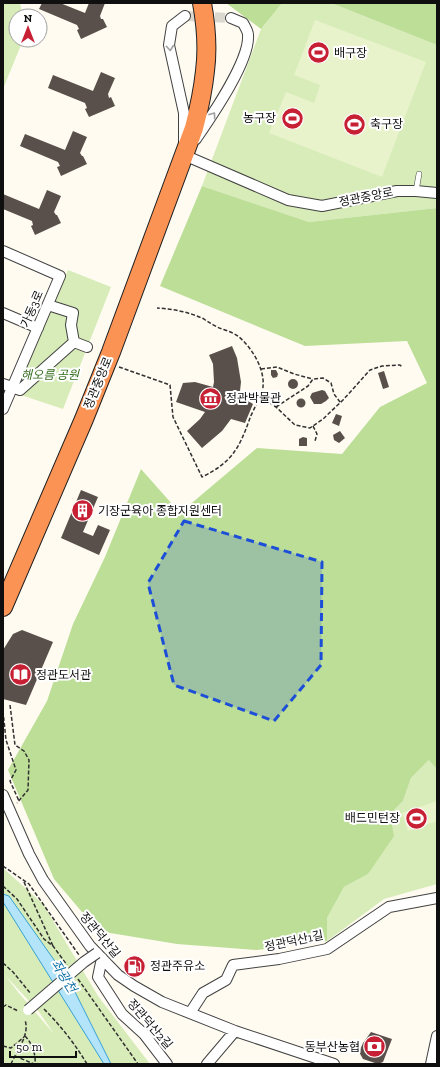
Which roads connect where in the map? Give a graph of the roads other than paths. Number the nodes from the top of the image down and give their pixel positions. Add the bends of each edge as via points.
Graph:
1 (202, 3) edge
2 (186, 16) tunnel mouth
3 (230, 18) tunnel mouth
4 (184, 155) junction
5 (419, 174) dead end
6 (416, 191) junction
7 (437, 193) edge
8 (3, 250) edge
9 (48, 304) junction
10 (3, 313) edge
11 (38, 328) junction
12 (74, 342) junction
13 (88, 347) dead end
14 (8, 386) edge
15 (3, 409) edge
16 (3, 607) edge
17 (3, 795) edge
18 (437, 898) edge
19 (99, 956) junction
20 (25, 1013) road end
21 (190, 1013) junction
22 (236, 1031) junction
23 (437, 1036) edge
24 (208, 1063) edge
25 (167, 1064) edge
26 (334, 1064) edge
27 (431, 1064) edge

1 - 4 highway, 정관중앙로 via 206,69 194,128
2 -> 4 street via 172,26 169,45 184,113
4 -> 3 street via 218,108 247,49 248,33 243,23
4 - 6 street, 정관중앙로 via 288,200 322,206 397,191
4 - 16 highway, 정관중앙로 via 84,419
5 - 6 lane
6 - 7 street, 정관중앙로
8 - 9 street, 가동3로 via 60,276
9 - 11 street, 가동3로
9 - 12 street via 73,313 71,325
10 - 11 street
11 - 14 street, 가동3로
12 - 13 street
12 - 14 street via 20,390
14 - 15 street, 가동3로
17 - 19 street, 정관덕산길 via 43,880 67,916
18 - 21 street, 정관덕산1길 via 388,907 327,949 233,965 226,980 204,993
19 - 20 street, bridge via 84,962
19 - 21 street, 정관덕산길 via 118,975 134,986 162,1002
19 - 25 street, 정관덕산2길 via 98,977 122,1014 144,1034
21 - 22 street, 정관덕산길
22 - 24 street
22 - 26 street, 정관덕산길
23 - 27 street

